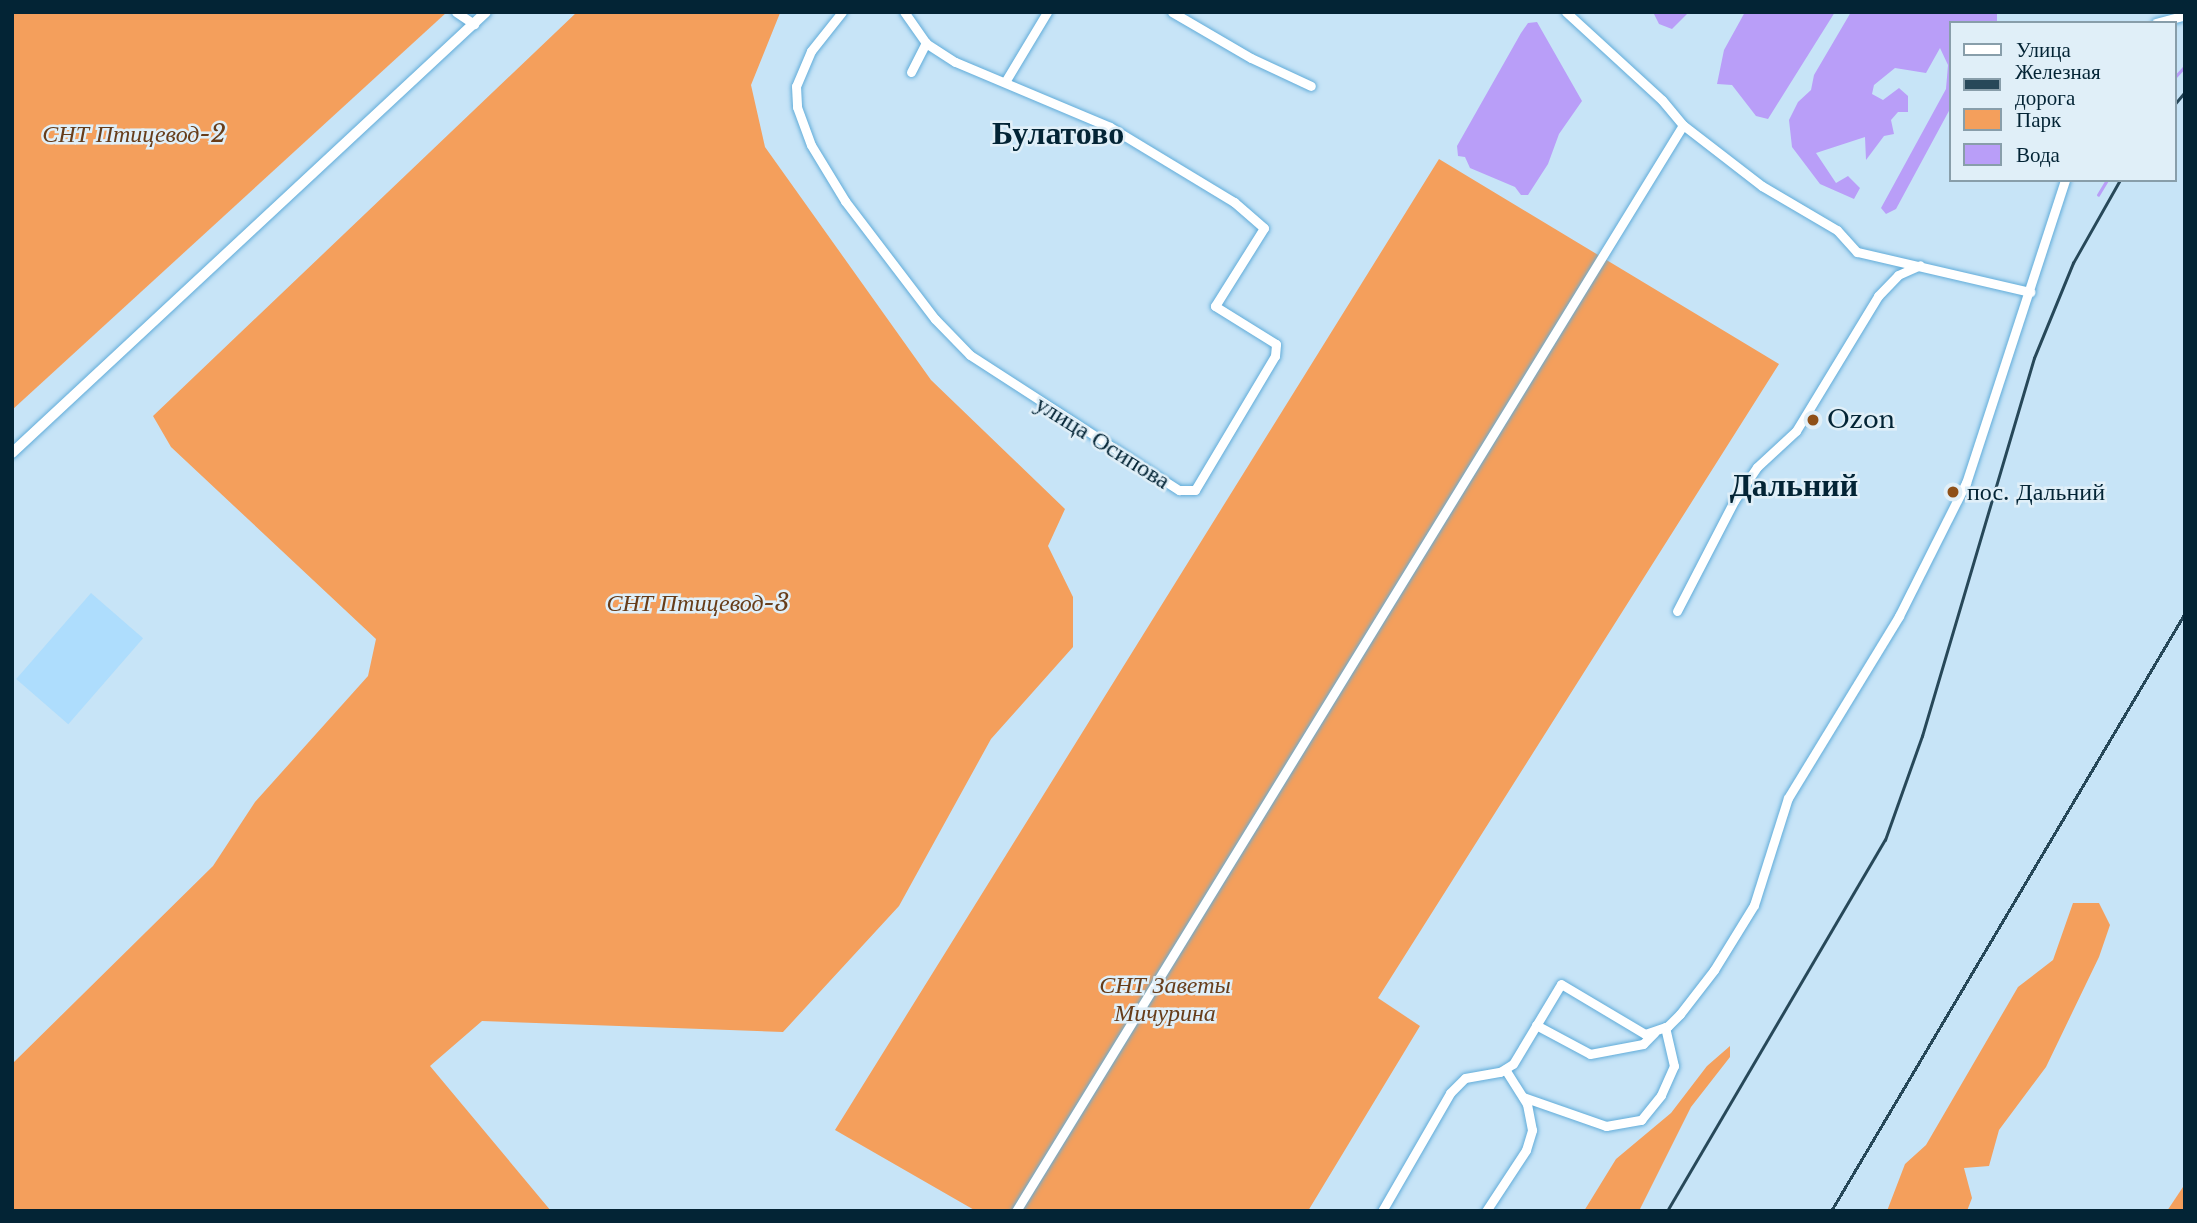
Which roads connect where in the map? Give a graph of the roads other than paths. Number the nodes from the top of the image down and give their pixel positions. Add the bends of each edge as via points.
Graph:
1 (456, 12) edge
2 (486, 12) edge
3 (842, 12) edge
4 (904, 12) edge
5 (1047, 12) edge
6 (1172, 12) edge
7 (1566, 12) edge
8 (2185, 15) edge
9 (2163, 21) edge
10 (474, 24) junction
11 (926, 43) junction
12 (911, 72) dead end
13 (1005, 82) junction
14 (1311, 86) dead end
15 (1683, 125) junction
16 (2065, 182) edge
17 (1920, 265) junction
18 (2030, 292) junction
19 (12, 453) edge
20 (1677, 611) dead end
21 (1536, 1025) junction
22 (1665, 1027) junction
23 (1654, 1033) junction
24 (1505, 1069) junction
25 (1523, 1097) junction
26 (1016, 1211) edge
27 (1382, 1211) edge
28 (1486, 1211) edge

1 - 10 street
2 - 10 main road
3 - 13 street, улица Осипова via 811,51 796,86 797,107 811,145 845,201 935,319 970,355 1179,491 1195,490 1275,356 1273,341 1215,306 1264,228 1234,202 1110,127
4 - 11 street, улица Осипова
5 - 13 street
6 - 14 street
7 - 15 street
8 - 9 street
10 - 19 main road
11 - 12 street
11 - 13 street, улица Осипова via 955,62
15 - 17 street via 1762,186 1837,230 1857,252
15 - 26 street
16 - 18 street
17 - 18 street
17 - 20 street via 1898,275 1878,296 1796,431 1757,467
18 - 22 street via 1966,484 1899,616 1788,798 1748,918 1697,994
21 - 23 street via 1590,1054 1643,1044
21 - 23 street via 1561,984 1633,1029
21 - 24 street
22 - 23 street
22 - 25 street via 1674,1066 1661,1096 1641,1120 1606,1126
24 - 25 street
24 - 27 street via 1457,1084
25 - 28 street via 1531,1113 1529,1140

